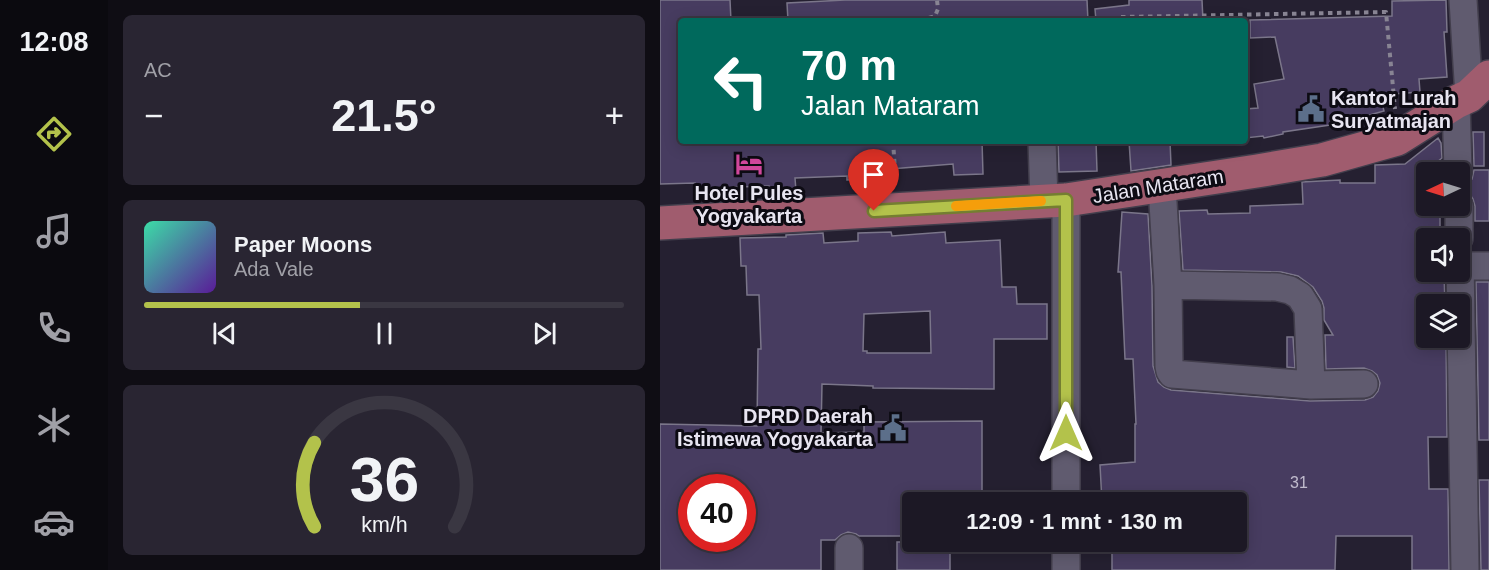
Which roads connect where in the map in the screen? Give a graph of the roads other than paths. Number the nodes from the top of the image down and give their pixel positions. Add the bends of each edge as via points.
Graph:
1 (1463, 0) edge
2 (1472, 91) edge
3 (1043, 144) edge
4 (1460, 162) edge
5 (1162, 186) junction
6 (1055, 201) junction
7 (660, 223) edge
8 (1470, 266) edge
9 (1489, 266) edge
10 (1460, 282) edge
11 (1168, 285) junction
12 (1364, 384) dead end
13 (1311, 385) junction
14 (1066, 492) edge
15 (1066, 552) edge
16 (1065, 570) edge
17 (1465, 570) edge

1 - 2 street
2 - 4 street
2 - 5 main road, Jalan Mataram via 1397,139 1322,160
3 - 6 street
5 - 6 main road, Jalan Mataram
5 - 11 street
6 - 7 main road, Jalan Mataram
6 - 14 street
8 - 9 street
10 - 17 street
11 - 13 street via 1277,287 1300,296 1308,309
11 - 13 street via 1172,374
12 - 13 street
15 - 16 street

